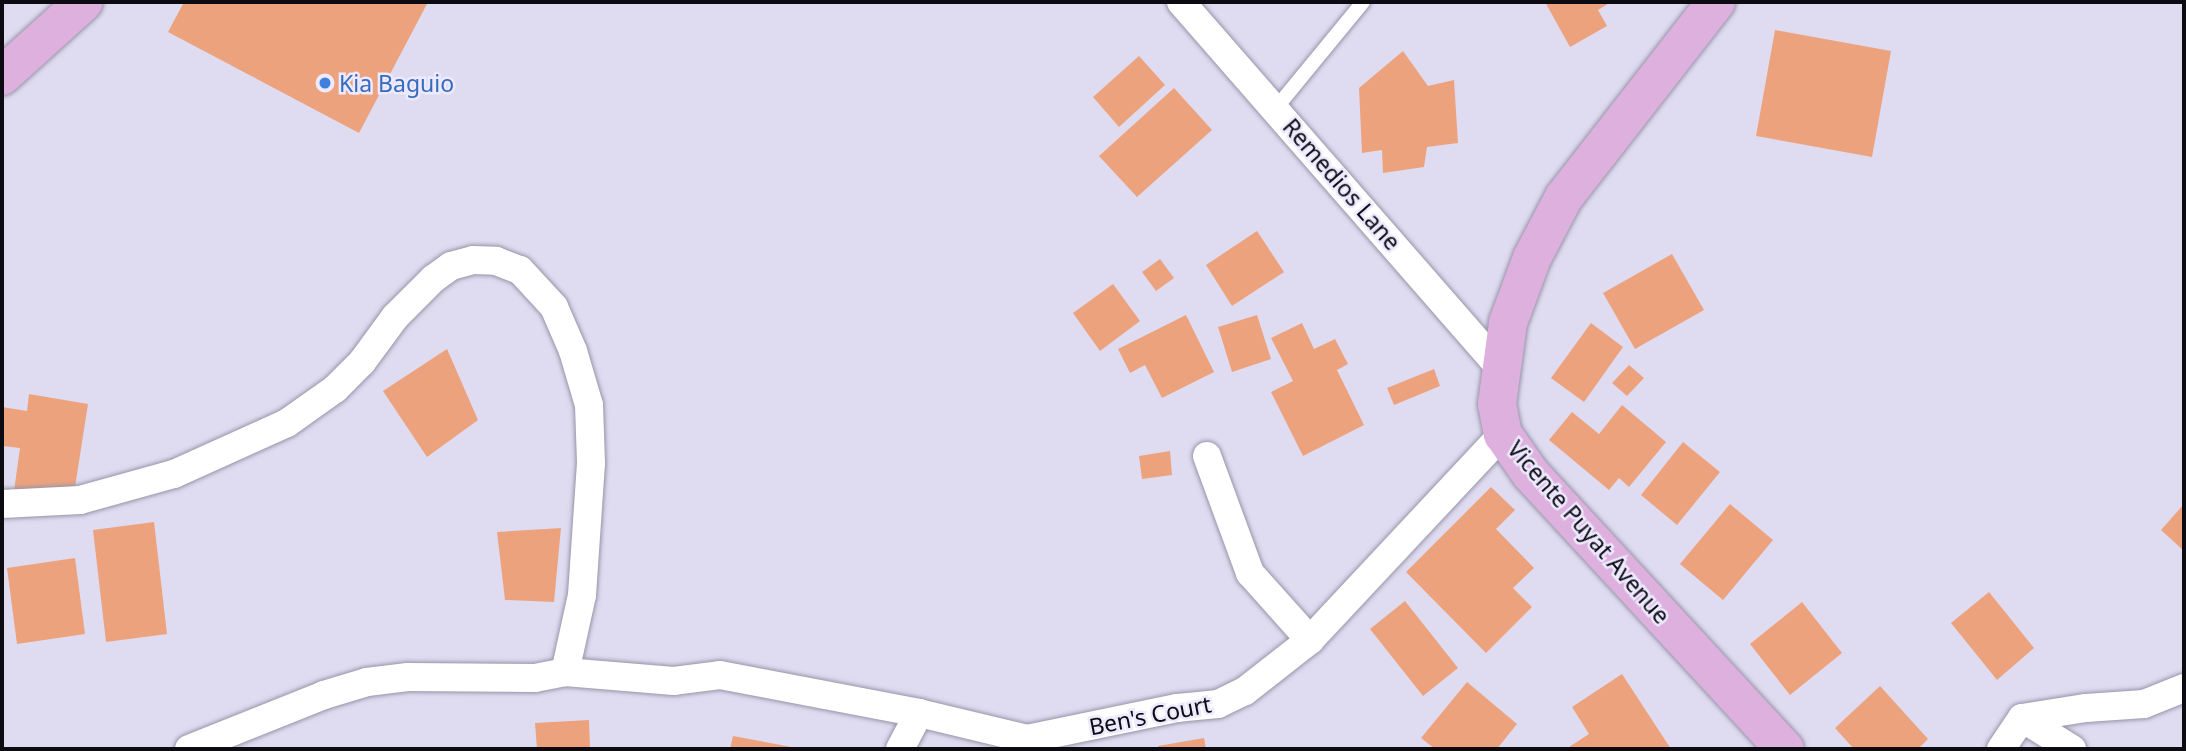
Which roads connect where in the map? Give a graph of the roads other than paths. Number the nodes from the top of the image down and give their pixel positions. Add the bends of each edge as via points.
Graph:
1 (84, 2) edge
2 (1181, 2) edge
3 (1363, 2) edge
4 (1716, 2) edge
5 (2, 76) edge
6 (1276, 108) junction
7 (1500, 368) junction
8 (1503, 433) junction
9 (1207, 456) dead end
10 (2, 505) edge
11 (1310, 640) junction
12 (565, 672) junction
13 (2184, 688) edge
14 (919, 713) junction
15 (2022, 718) junction
16 (189, 749) edge
17 (900, 749) edge
18 (1785, 749) edge
19 (2001, 749) edge
20 (2072, 749) edge

1 - 5 main road
2 - 6 street, Remedios Lane
3 - 6 lane
4 - 7 main road, Vicente Puyat Avenue via 1564,197 1522,284 1508,323
6 - 7 street, Remedios Lane
7 - 8 main road, Vicente Puyat Avenue via 1497,404
8 - 11 street, Ben's Court
8 - 18 main road, Vicente Puyat Avenue via 1530,473
9 - 11 street via 1250,573
10 - 12 street via 80,500 160,477 286,423 335,389 433,279 451,266 473,260 496,261 520,270 554,307 589,405 591,463 582,595
11 - 14 street, Ben's Court via 1245,691 1217,704 1027,738
12 - 14 street, Ben's Court via 674,681 720,676
12 - 16 street, Ben's Court via 535,678 408,677 368,682
13 - 15 street via 2144,704
14 - 17 street
15 - 19 street
15 - 20 street

